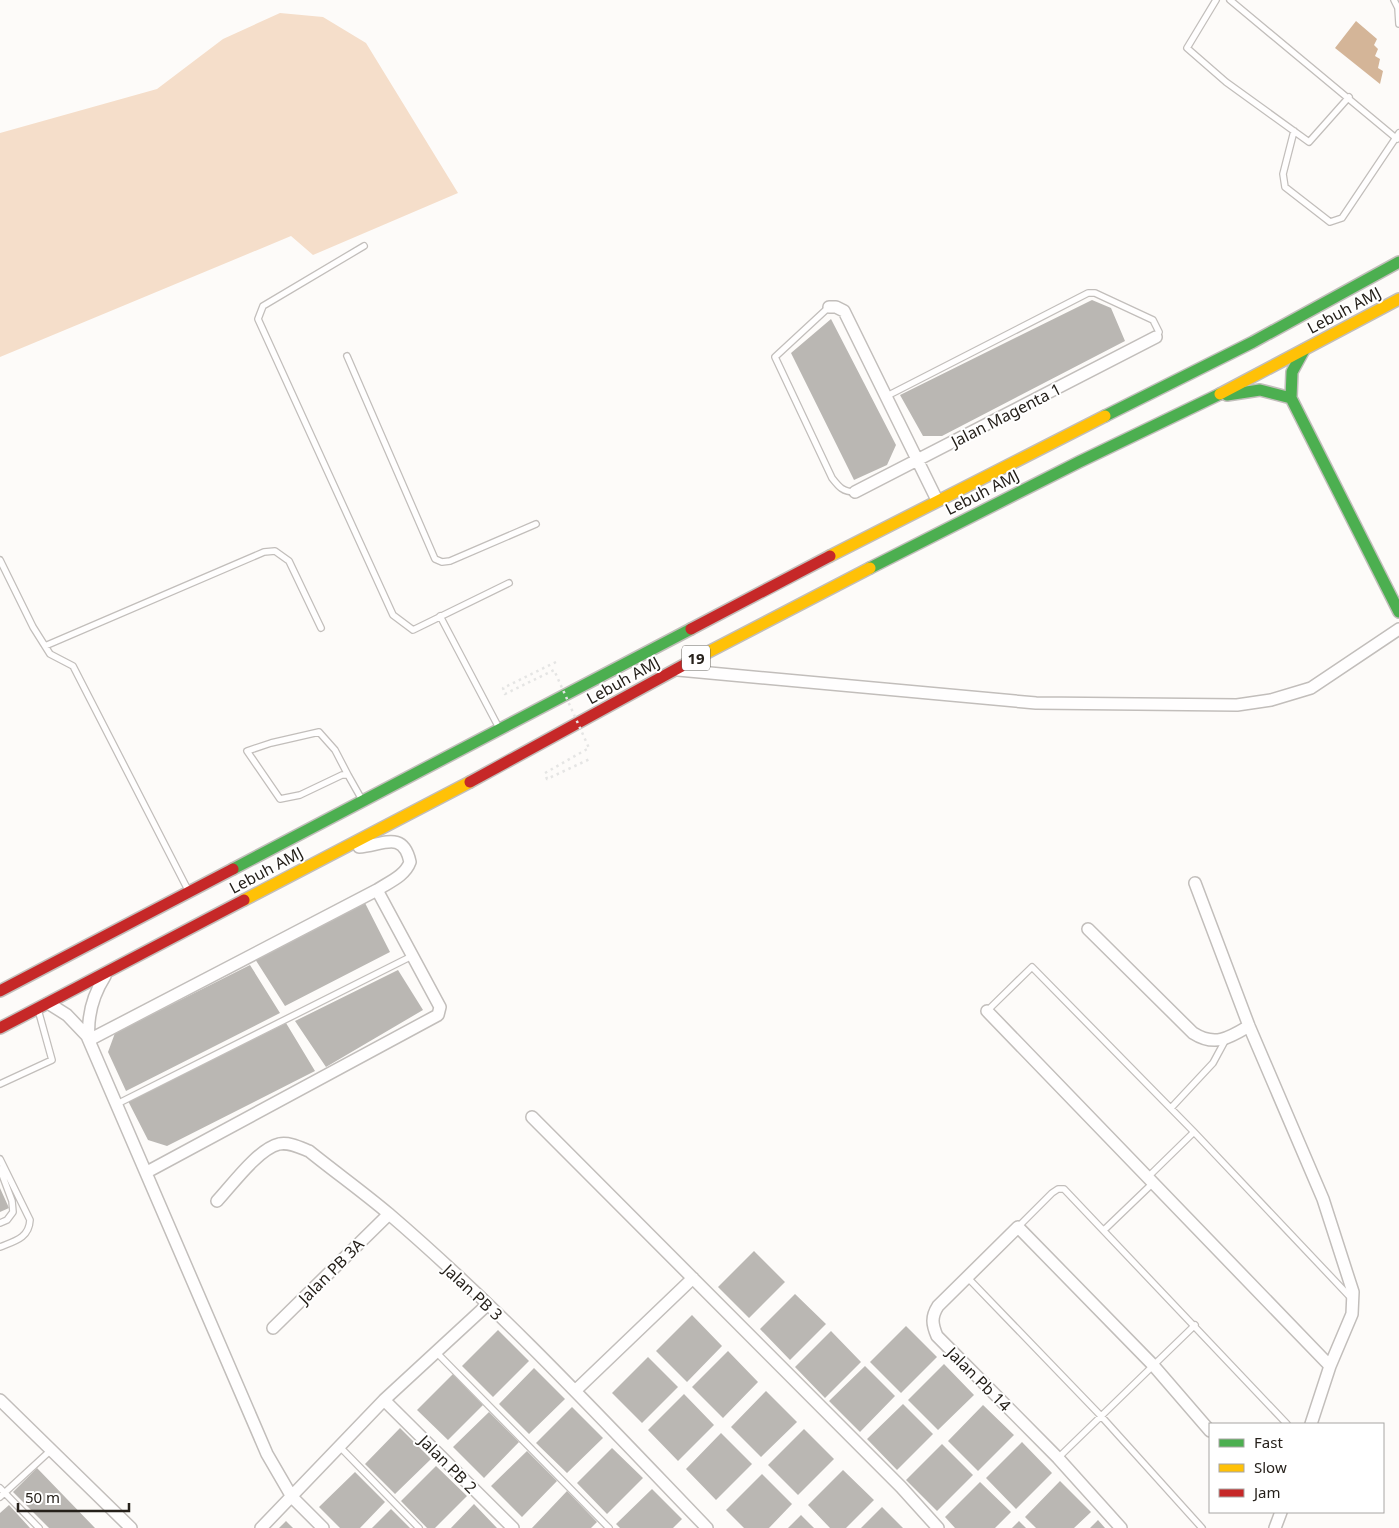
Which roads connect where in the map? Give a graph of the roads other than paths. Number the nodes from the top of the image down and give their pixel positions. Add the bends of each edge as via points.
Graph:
1 (1216, 0) edge
2 (1230, 0) edge
3 (1394, 0) edge
4 (1399, 24) edge
5 (1348, 97) junction
6 (1294, 131) junction
7 (1398, 136) edge
8 (364, 246) dead end
9 (1399, 262) edge
10 (1399, 299) edge
11 (829, 307) joint
12 (1156, 337) joint
13 (1305, 349) junction
14 (347, 356) dead end
15 (887, 396) junction
16 (1291, 398) junction
17 (1211, 399) junction
18 (918, 461) junction
19 (855, 492) joint
20 (937, 500) junction
21 (536, 524) dead end
22 (0, 560) edge
23 (509, 583) dead end
24 (1399, 612) edge
25 (440, 616) junction
26 (321, 628) dead end
27 (1399, 629) edge
28 (45, 646) junction
29 (674, 670) junction
30 (500, 730) junction
31 (348, 775) junction
32 (363, 802) junction
33 (352, 844) junction
34 (1195, 883) dead end
35 (377, 890) junction
36 (189, 892) junction
37 (1088, 929) dead end
38 (412, 956) junction
39 (108, 972) junction
40 (0, 991) edge
41 (48, 1003) junction
42 (37, 1008) junction
43 (987, 1011) joint
44 (1249, 1026) junction
45 (0, 1028) edge
46 (1226, 1039) junction
47 (89, 1040) junction
48 (0, 1084) edge
49 (117, 1104) junction
50 (1171, 1108) junction
51 (532, 1117) dead end
52 (1194, 1132) junction
53 (0, 1159) edge
54 (0, 1169) edge
55 (147, 1172) junction
56 (1151, 1179) junction
57 (217, 1201) dead end
58 (389, 1214) junction
59 (0, 1223) edge
60 (1018, 1226) junction
61 (1104, 1230) junction
62 (0, 1247) edge
63 (693, 1278) junction
64 (968, 1278) junction
65 (1354, 1300) junction
66 (487, 1305) junction
67 (1195, 1325) junction
68 (273, 1328) dead end
69 (436, 1352) junction
70 (1154, 1365) junction
71 (1330, 1366) junction
72 (575, 1391) junction
73 (0, 1400) edge
74 (384, 1400) junction
75 (1101, 1416) junction
76 (1285, 1423) edge
77 (1311, 1423) edge
78 (1209, 1430) edge
79 (340, 1447) junction
80 (51, 1450) junction
81 (1058, 1458) junction
82 (2, 1492) edge
83 (292, 1497) junction
84 (1281, 1513) edge
85 (39, 1528) edge
86 (131, 1528) edge
87 (261, 1528) edge
88 (323, 1528) edge
89 (419, 1528) edge
90 (513, 1528) edge
91 (610, 1528) edge
92 (707, 1528) edge
93 (938, 1528) edge
94 (1121, 1528) edge
95 (1202, 1528) edge
96 (1275, 1528) edge

1 - 6 lane via 1187,48 1226,82
2 - 5 lane
3 - 4 lane
5 - 6 lane via 1309,142
5 - 7 lane
6 - 7 lane via 1283,174 1285,187 1330,222 1342,218
8 - 25 lane via 263,306 258,319 393,615 413,630
9 - 20 main road, Lebuh AMJ / 19 via 1253,342
10 - 13 main road, Lebuh AMJ / 19
11 - 15 street via 844,311
11 - 19 lane via 775,357 832,478 839,488
12 - 15 lane via 1159,332 1153,320 1095,294 1088,294
12 - 18 street, Jalan Magenta 1
13 - 16 main road via 1291,370
13 - 17 main road, Lebuh AMJ / 19
14 - 21 lane via 435,559 450,561
15 - 18 street
16 - 17 main road via 1264,390
16 - 24 main road
17 - 29 main road, Lebuh AMJ / 19 via 1053,475
18 - 19 street, Jalan Magenta 1
18 - 20 street
20 - 30 main road, Lebuh AMJ / 19
22 - 28 lane
23 - 25 lane
25 - 30 lane
26 - 28 lane via 289,561 275,551 264,552
27 - 29 street via 1311,688 1270,700 1236,704 1036,703
28 - 36 lane via 50,654 73,666
29 - 33 main road, Lebuh AMJ / 19
30 - 32 main road, Lebuh AMJ / 19
31 - 31 lane via 300,795 280,799 247,751 271,742 319,732 335,750
31 - 32 lane
32 - 36 main road, Lebuh AMJ / 19
33 - 35 street via 365,847 392,841 405,847 410,862 408,869
33 - 39 main road, Lebuh AMJ / 19
34 - 44 street
35 - 38 street
35 - 47 street
36 - 40 main road, Lebuh AMJ / 19
37 - 46 street via 1193,1033 1209,1041
38 - 49 lane
38 - 55 street via 440,1007 438,1015
39 - 41 main road, Lebuh AMJ / 19
39 - 47 street via 94,996
41 - 42 main road, Lebuh AMJ / 19
41 - 47 street via 73,1020
42 - 45 main road, Lebuh AMJ / 19
42 - 48 lane via 52,1060
43 - 50 lane via 1032,967
43 - 56 street
44 - 46 street
44 - 65 street via 1323,1198
46 - 50 lane via 1213,1063
47 - 49 street
49 - 55 street
50 - 52 lane
51 - 63 street
52 - 56 lane
52 - 65 lane
53 - 62 lane via 30,1220 24,1237
54 - 59 lane via 13,1212
55 - 83 street via 267,1454
56 - 61 lane
56 - 71 street
57 - 58 street, Jalan PB 3 via 264,1151 279,1144 293,1144 309,1151
58 - 66 street, Jalan PB 3
58 - 68 street, Jalan PB 3A
60 - 61 lane via 1052,1193 1064,1189
60 - 64 street, Jalan Pb 14
60 - 70 street
61 - 67 lane
63 - 72 street
63 - 93 street
64 - 75 lane
64 - 81 street, Jalan Pb 14 via 933,1313 932,1325 937,1336
65 - 71 street via 1352,1314
66 - 69 street
66 - 72 street, Jalan PB 3
67 - 70 lane
67 - 76 lane
69 - 74 street
69 - 91 lane
70 - 75 lane
70 - 78 street
71 - 77 street
72 - 92 street, Jalan PB 3
73 - 80 street
74 - 79 street
74 - 90 street, Jalan PB 2
75 - 81 lane
75 - 95 lane
79 - 83 street
79 - 89 lane
80 - 82 lane
80 - 86 street
81 - 94 street, Jalan Pb 14
82 - 85 lane
83 - 87 street
83 - 88 street
84 - 96 street

